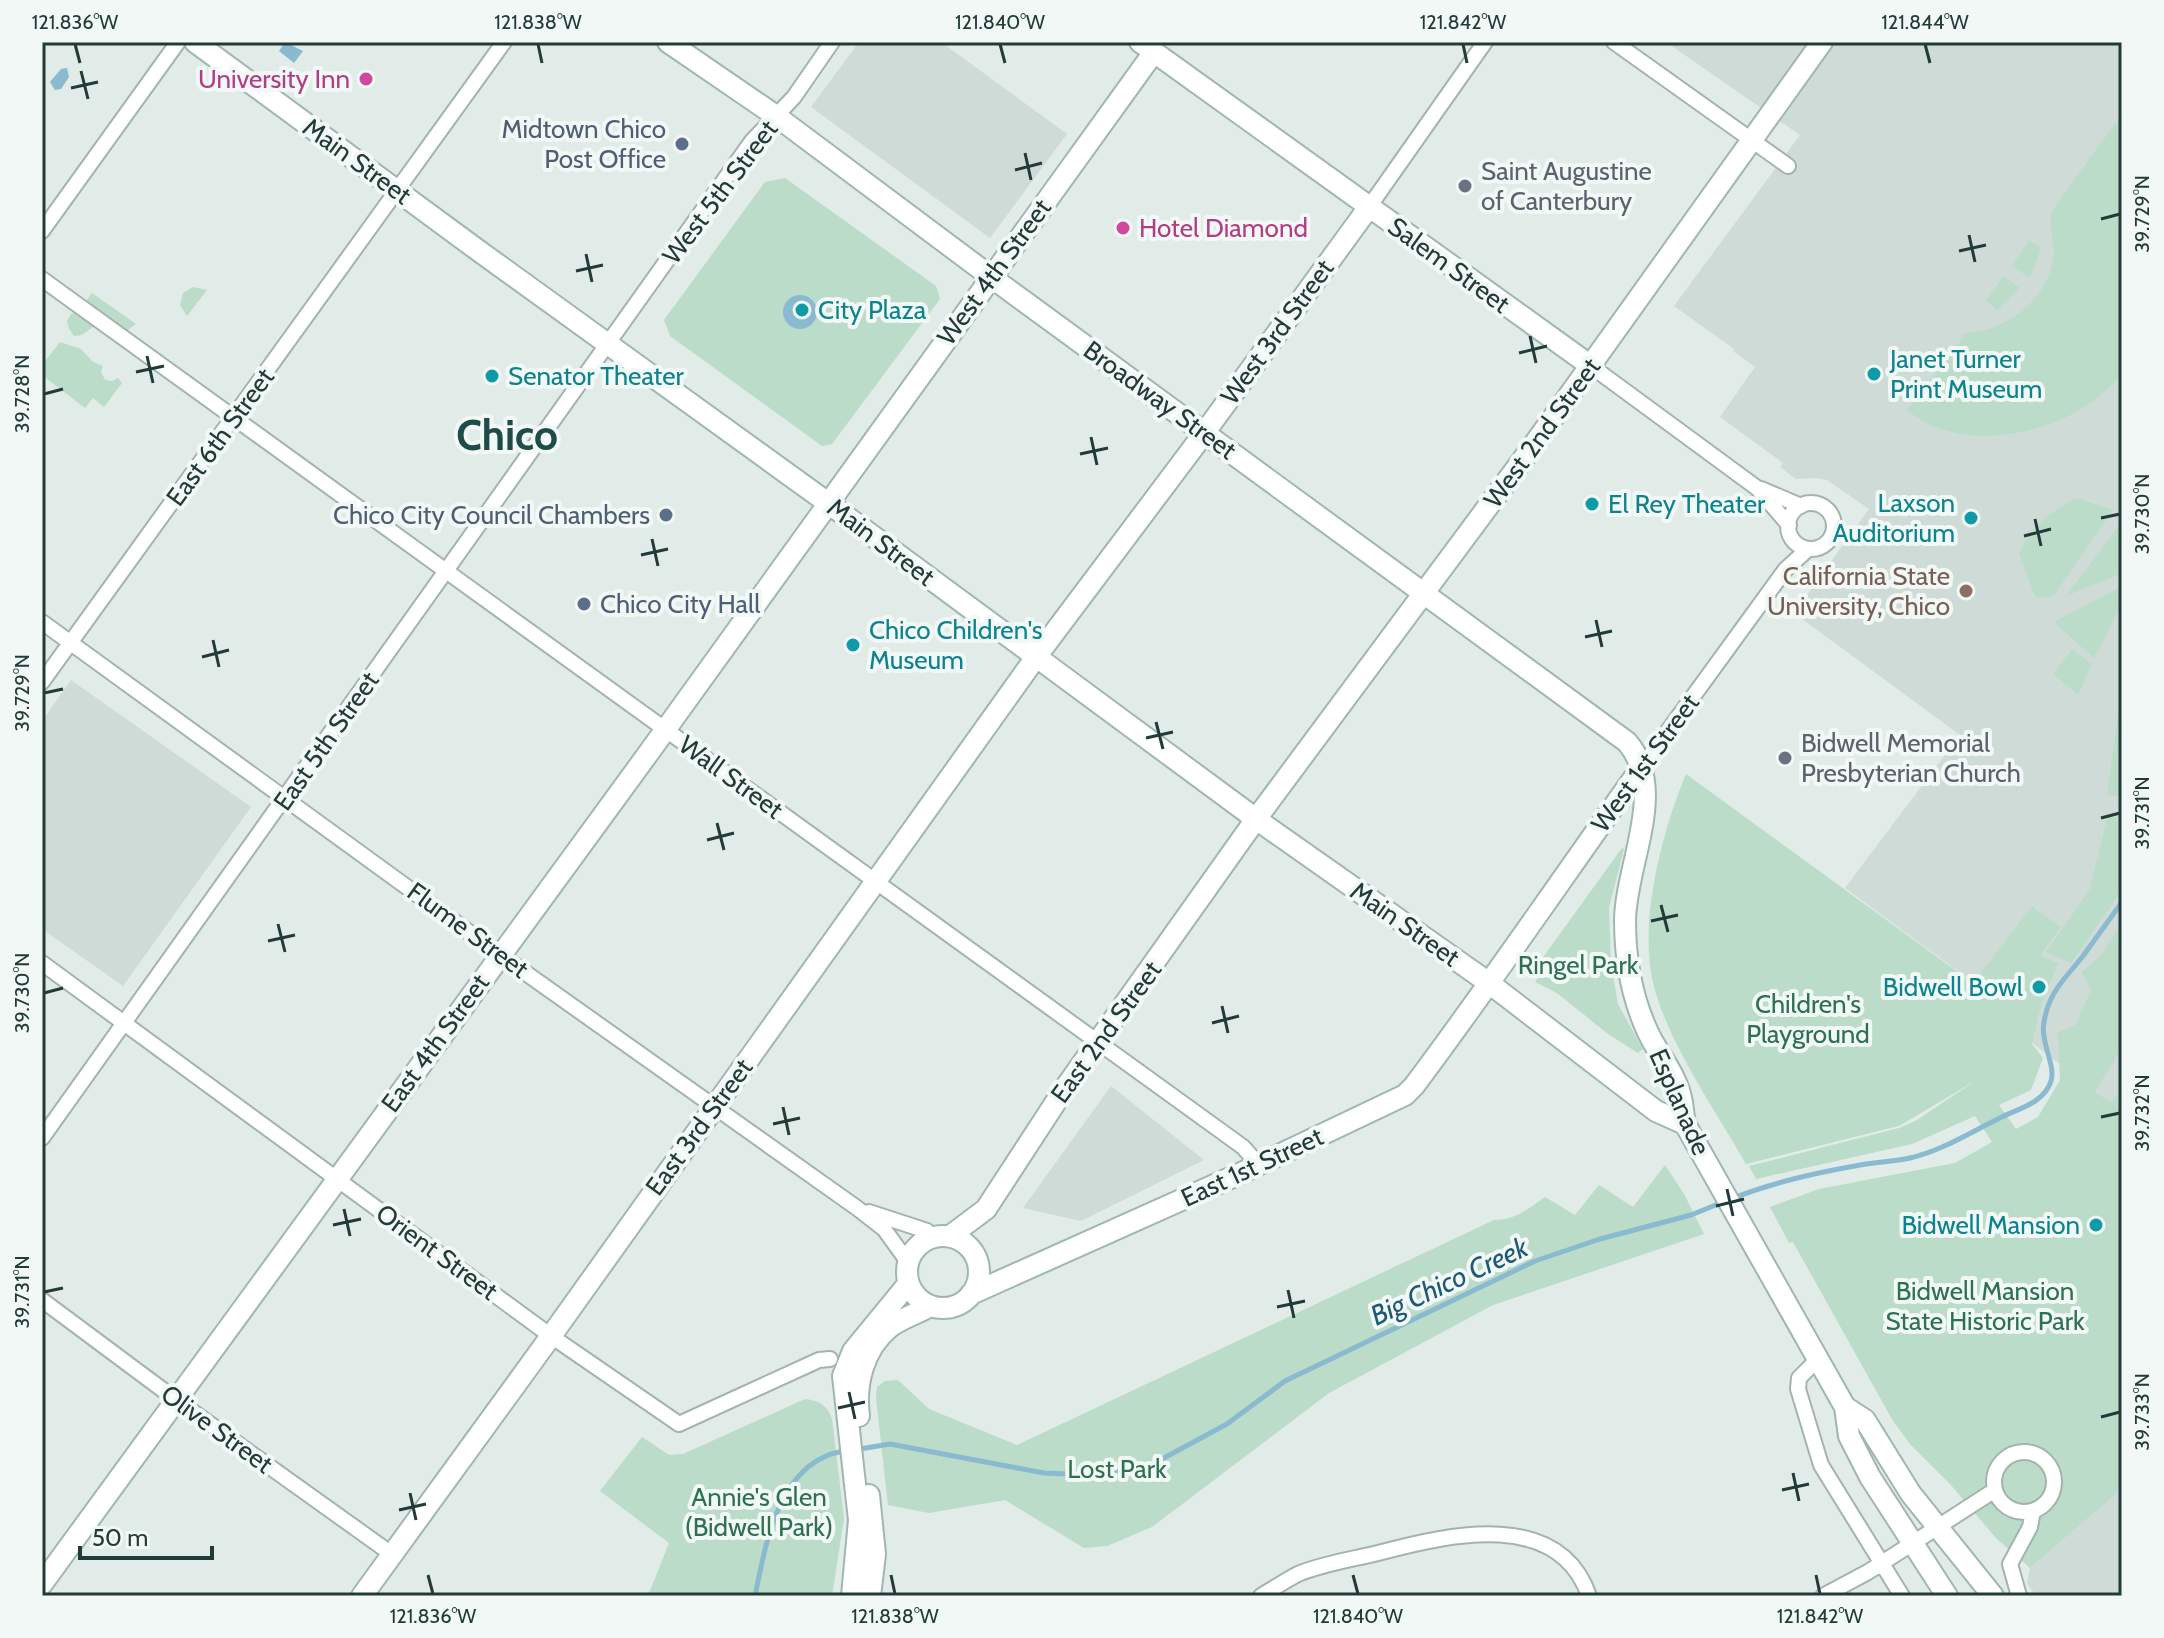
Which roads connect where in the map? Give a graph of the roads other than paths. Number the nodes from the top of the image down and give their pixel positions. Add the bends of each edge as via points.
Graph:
1 (178, 42) edge
2 (195, 42) edge
3 (504, 42) edge
4 (668, 42) edge
5 (832, 42) edge
6 (1485, 42) edge
7 (1614, 42) edge
8 (1822, 42) edge
9 (1152, 45) edge
10 (776, 116) junction
11 (1754, 140) junction
12 (1788, 166) dead end
13 (398, 192) junction
14 (1369, 207) junction
15 (42, 231) edge
16 (990, 277) junction
17 (47, 282) edge
18 (610, 344) junction
19 (1591, 366) junction
20 (232, 417) junction
21 (1205, 432) junction
22 (1757, 488) junction
23 (828, 503) junction
24 (1801, 506) junction
25 (1789, 525) junction
26 (1808, 549) junction
27 (447, 571) junction
28 (1425, 593) junction
29 (42, 622) edge
30 (71, 643) junction
31 (1036, 657) junction
32 (42, 682) edge
33 (664, 730) junction
34 (1641, 768) junction
35 (286, 798) junction
36 (1256, 819) junction
37 (877, 882) junction
38 (499, 954) junction
39 (42, 963) edge
40 (1489, 983) junction
41 (124, 1022) junction
42 (1098, 1043) junction
43 (713, 1107) junction
44 (1685, 1124) junction
45 (42, 1138) edge
46 (1258, 1164) junction
47 (338, 1178) junction
48 (857, 1208) junction
49 (942, 1237) junction
50 (908, 1262) junction
51 (908, 1284) junction
52 (971, 1294) junction
53 (42, 1300) edge
54 (930, 1306) junction
55 (551, 1336) junction
56 (830, 1359) dead end
57 (1818, 1359) junction
58 (175, 1399) junction
59 (1845, 1407) junction
60 (853, 1418) junction
61 (1995, 1490) junction
62 (864, 1500) junction
63 (2033, 1511) junction
64 (1936, 1528) junction
65 (1911, 1544) junction
66 (393, 1555) junction
67 (1880, 1564) junction
68 (42, 1584) edge
69 (362, 1596) edge
70 (852, 1596) edge
71 (870, 1596) edge
72 (1261, 1596) edge
73 (1589, 1596) edge
74 (1823, 1596) edge
75 (1902, 1596) edge
76 (1947, 1596) edge
77 (1993, 1596) edge
78 (2019, 1596) edge

1 - 15 street
2 - 13 street, Main Street
3 - 13 street, East 6th Street
4 - 10 street, Broadway Street
5 - 10 street, West 5th Street
6 - 14 street, West 3rd Street
7 - 11 street
8 - 11 street, West 2nd Street
9 - 14 street, Salem Street
9 - 16 street, West 4th Street
10 - 16 street, Broadway Street
10 - 18 street, West 5th Street via 752,141
11 - 12 street
11 - 19 street, West 2nd Street
13 - 18 street, Main Street
13 - 20 street, East 6th Street
14 - 19 street, Salem Street
14 - 21 street, West 3rd Street
16 - 21 street, Broadway Street
16 - 23 street, West 4th Street
17 - 20 street, Wall Street
18 - 23 street, Main Street
18 - 27 street, East 5th Street
19 - 22 street, Salem Street
19 - 28 street, West 2nd Street
20 - 27 street, Wall Street
20 - 30 street, East 6th Street
21 - 28 street, Broadway Street
21 - 31 street, West 3rd Street
22 - 24 street, Salem Street
22 - 25 street, Salem Street
23 - 31 street, Main Street
23 - 33 street, East 4th Street
24 - 25 street
24 - 26 street via 1824,507 1833,519 1829,541
25 - 26 street via 1796,543
26 - 34 street, West 1st Street via 1785,570
27 - 33 street, Wall Street
27 - 35 street, East 5th Street
28 - 34 street, Broadway Street via 1627,742
28 - 36 street, West 2nd Street
29 - 30 street, Flume Street
30 - 32 street, East 6th Street
30 - 35 street, Flume Street
31 - 36 street, Main Street
31 - 37 street, East 3rd Street
33 - 37 street, Wall Street
33 - 38 street, East 4th Street
34 - 40 street, West 1st Street
34 - 44 street, Esplanade via 1646,803 1627,903 1627,957 1639,1011 1680,1092
35 - 38 street, Flume Street
35 - 41 street, East 5th Street
36 - 40 street, Main Street
36 - 42 street, East 2nd Street
37 - 42 street, Wall Street
37 - 43 street, East 3rd Street
38 - 43 street, Flume Street
38 - 47 street, East 4th Street
39 - 41 street, Orient Street
40 - 44 street, Main Street via 1656,1111
40 - 46 street, East 1st Street via 1405,1095
41 - 45 street, East 5th Street
41 - 47 street, Orient Street
42 - 46 street, Wall Street via 1243,1147
42 - 49 street, East 2nd Street via 986,1209
43 - 48 street, Flume Street
43 - 55 street, East 3rd Street
44 - 57 street, Esplanade
46 - 52 street, East 1st Street
47 - 55 street, Orient Street
47 - 58 street, East 4th Street
48 - 49 street, Flume Street
48 - 50 street, Flume Street via 884,1229
49 - 50 street via 917,1246
49 - 52 street via 961,1241 977,1259 978,1284
50 - 51 street
51 - 54 street
51 - 60 street via 848,1362 842,1387
52 - 54 street via 953,1307
53 - 58 street, Olive Street
54 - 60 street via 889,1328 871,1350
55 - 56 street, Orient Street via 679,1424
55 - 66 street, East 3rd Street
57 - 59 street, Esplanade
57 - 67 street via 1799,1378 1800,1402 1821,1465
58 - 66 street, Olive Street
58 - 68 street, East 4th Street
59 - 64 street, Esplanade via 1865,1420
59 - 65 street, Esplanade via 1849,1436
60 - 62 street
61 - 63 street via 2005,1506
61 - 63 street via 2001,1462 2018,1452 2038,1454 2052,1468 2054,1487 2045,1505
61 - 64 street
62 - 70 street
62 - 71 street via 875,1554
63 - 78 street via 2010,1564
64 - 65 street
64 - 77 street, Esplanade
65 - 67 street
65 - 76 street, Esplanade
66 - 69 street, East 3rd Street
67 - 74 street
67 - 75 street
72 - 73 street via 1299,1574 1440,1537 1501,1534 1539,1543 1571,1562

